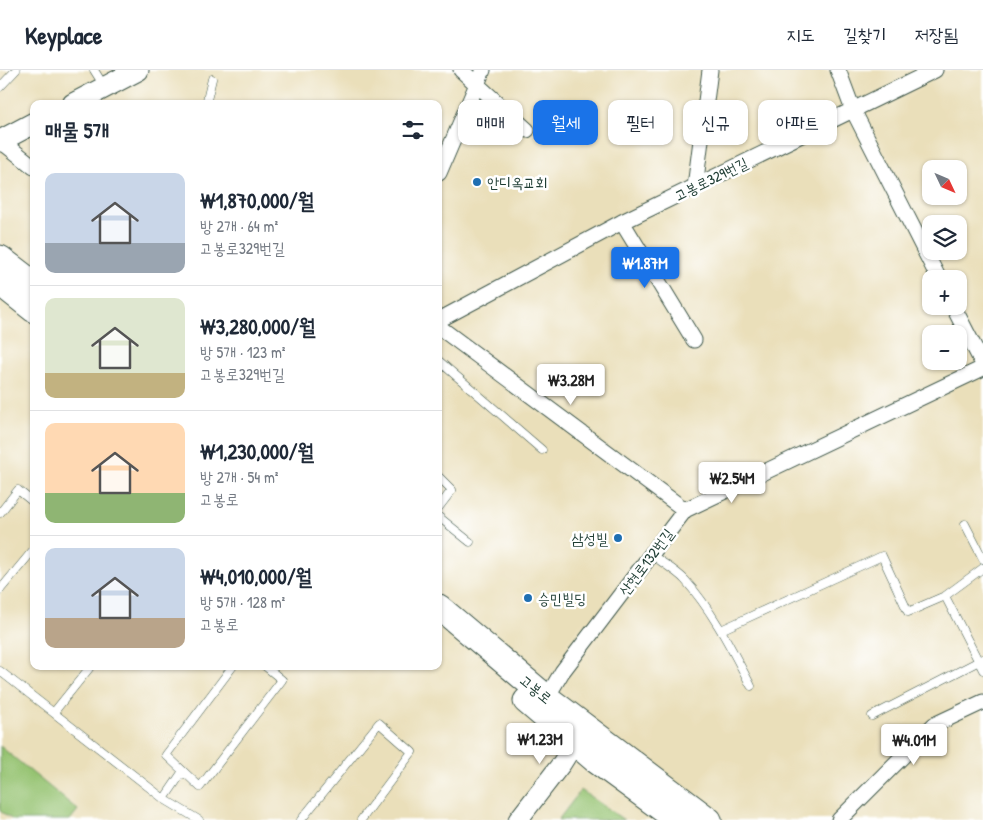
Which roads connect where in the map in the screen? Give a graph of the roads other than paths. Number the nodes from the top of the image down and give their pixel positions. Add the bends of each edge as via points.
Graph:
1 (16, 70) edge
2 (138, 70) edge
3 (461, 70) edge
4 (483, 70) edge
5 (710, 70) edge
6 (838, 70) edge
7 (935, 70) edge
8 (100, 79) edge
9 (212, 79) dead end
10 (477, 85) junction
11 (0, 87) edge
12 (77, 100) edge
13 (207, 100) edge
14 (853, 110) junction
15 (30, 125) edge
16 (527, 130) dead end
17 (1, 141) edge
18 (30, 164) edge
19 (442, 166) edge
20 (695, 187) junction
21 (622, 222) junction
22 (0, 258) edge
23 (934, 270) edge
24 (30, 281) edge
25 (0, 283) edge
26 (30, 307) edge
27 (958, 315) edge
28 (442, 318) edge
29 (442, 329) edge
30 (694, 340) dead end
31 (442, 365) edge
32 (983, 366) edge
33 (542, 450) dead end
34 (442, 480) edge
35 (30, 500) edge
36 (442, 503) edge
37 (685, 510) junction
38 (0, 513) edge
39 (442, 519) edge
40 (966, 524) dead end
41 (470, 542) dead end
42 (30, 554) edge
43 (651, 554) junction
44 (983, 559) edge
45 (983, 568) edge
46 (0, 590) edge
47 (945, 596) junction
48 (442, 610) edge
49 (721, 630) junction
50 (442, 632) edge
51 (981, 660) edge
52 (0, 670) edge
53 (88, 670) edge
54 (230, 670) edge
55 (271, 670) edge
56 (983, 670) edge
57 (751, 686) dead end
58 (983, 702) edge
59 (542, 704) junction
60 (54, 712) junction
61 (872, 716) dead end
62 (580, 734) junction
63 (182, 771) junction
64 (164, 799) junction
65 (199, 820) edge
66 (301, 820) edge
67 (361, 820) edge
68 (518, 820) edge
69 (677, 820) edge
70 (709, 820) edge
71 (839, 820) edge

1 - 11 lane
2 - 8 main road
3 - 10 street
4 - 10 street
5 - 20 street
6 - 14 street
7 - 14 street, 고봉로329번길
8 - 12 main road
9 - 13 lane
10 - 16 street
10 - 19 street
14 - 20 street, 고봉로329번길
14 - 23 street
15 - 17 main road
17 - 18 street
20 - 21 street, 고봉로329번길
21 - 28 street, 고봉로329번길
21 - 30 street
22 - 24 main road
25 - 26 main road
27 - 32 street, 산현로132번길
29 - 37 street
31 - 33 lane
32 - 37 street, 산현로132번길
34 - 36 lane via 452,490
35 - 38 lane via 18,490
37 - 43 street, 산현로132번길
39 - 41 lane
40 - 44 lane
42 - 46 lane
43 - 49 lane via 684,579
43 - 59 street, 산현로132번길 via 562,672
45 - 47 lane
47 - 49 lane via 908,612 882,556
47 - 51 lane
48 - 59 main road, 고봉로
49 - 57 lane
50 - 59 main road, 고봉로
51 - 56 lane
51 - 61 lane
52 - 60 lane
53 - 60 lane
54 - 63 lane via 166,755
55 - 63 lane via 282,680 200,787
58 - 71 street via 934,725
59 - 62 main road, 고봉로
60 - 64 lane
62 - 68 street
62 - 69 main road, 고봉로 via 595,760
62 - 70 main road, 고봉로
63 - 64 lane
64 - 65 lane
66 - 67 lane via 379,723 412,752

